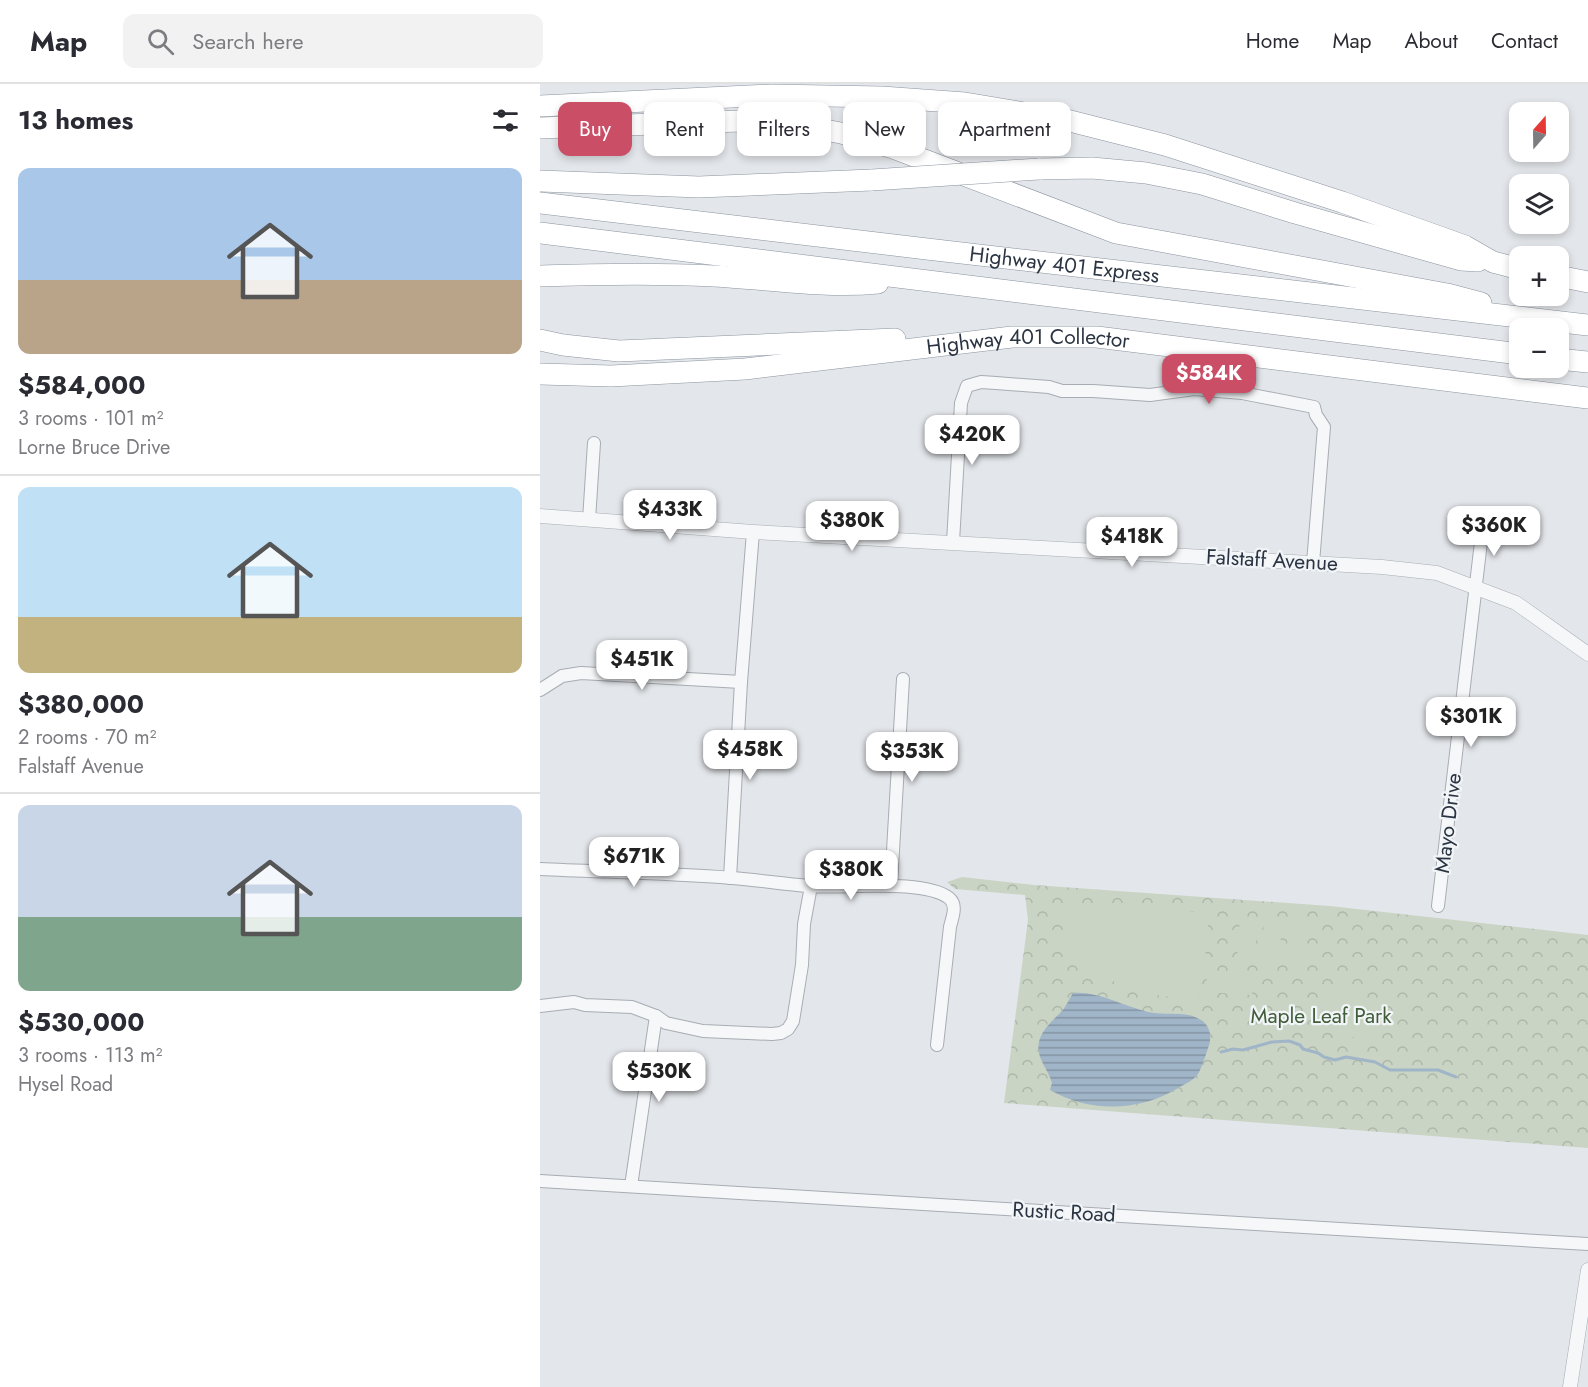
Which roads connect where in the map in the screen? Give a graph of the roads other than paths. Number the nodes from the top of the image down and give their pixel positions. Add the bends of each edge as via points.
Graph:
1 (540, 106) edge
2 (540, 128) edge
3 (540, 181) edge
4 (540, 203) edge
5 (540, 233) edge
6 (1493, 262) junction
7 (1509, 266) edge
8 (540, 276) edge
9 (1569, 278) edge
10 (921, 279) junction
11 (1588, 282) edge
12 (1522, 318) edge
13 (1532, 318) edge
14 (1569, 323) edge
15 (1588, 325) edge
16 (1012, 338) junction
17 (540, 340) edge
18 (1509, 353) edge
19 (1569, 360) edge
20 (1588, 362) edge
21 (540, 374) edge
22 (1588, 398) edge
23 (594, 443) dead end
24 (540, 516) edge
25 (589, 520) junction
26 (1483, 525) dead end
27 (753, 532) junction
28 (953, 542) junction
29 (1313, 563) junction
30 (1475, 586) junction
31 (1588, 654) edge
32 (903, 679) dead end
33 (741, 682) junction
34 (540, 690) edge
35 (540, 869) edge
36 (730, 878) junction
37 (891, 885) junction
38 (811, 886) junction
39 (1438, 906) dead end
40 (540, 1006) edge
41 (656, 1016) junction
42 (936, 1045) dead end
43 (540, 1181) edge
44 (631, 1186) junction
45 (1588, 1244) edge
46 (1588, 1270) edge
47 (1570, 1387) edge

1 - 6 highway via 772,95 965,103 1066,120 1165,145 1353,206 1465,246
2 - 13 highway via 740,121 792,124 841,133 893,148 1116,233 1447,294
3 - 6 highway, bridge via 699,187 1092,168 1202,184 1461,260
4 - 12 highway, Highway 401 Express
5 - 10 highway, Highway 401 Express
6 - 7 highway
8 - 10 highway via 713,276 850,286
9 - 11 highway
10 - 18 highway, Highway 401 Express
14 - 15 highway, Highway 401 Express
16 - 17 highway via 847,340 619,351
16 - 21 highway, Highway 401 Collector via 746,369 611,376
16 - 22 highway, Highway 401 Collector via 1097,338
19 - 20 highway
23 - 25 street
24 - 25 street, Falstaff Avenue
25 - 27 street, Falstaff Avenue
26 - 30 street, Mayo Drive
27 - 28 street, Falstaff Avenue
27 - 33 street
28 - 29 street, Falstaff Avenue
28 - 29 street via 961,403 967,386 988,382 1062,391 1150,395 1194,389 1242,393 1314,407 1324,426
29 - 30 street, Falstaff Avenue via 1437,573
30 - 31 street, Falstaff Avenue via 1516,603
30 - 39 street, Mayo Drive
32 - 37 street
33 - 34 street via 581,673 562,676
33 - 36 street
35 - 36 street
36 - 38 street
37 - 38 street
37 - 42 street via 937,892 952,900 954,912
38 - 41 street via 793,1022 788,1029 772,1034 703,1031 666,1023
40 - 41 street via 574,1002 632,1007
41 - 44 street
43 - 44 street, Rustic Road
44 - 45 street, Rustic Road
46 - 47 street

